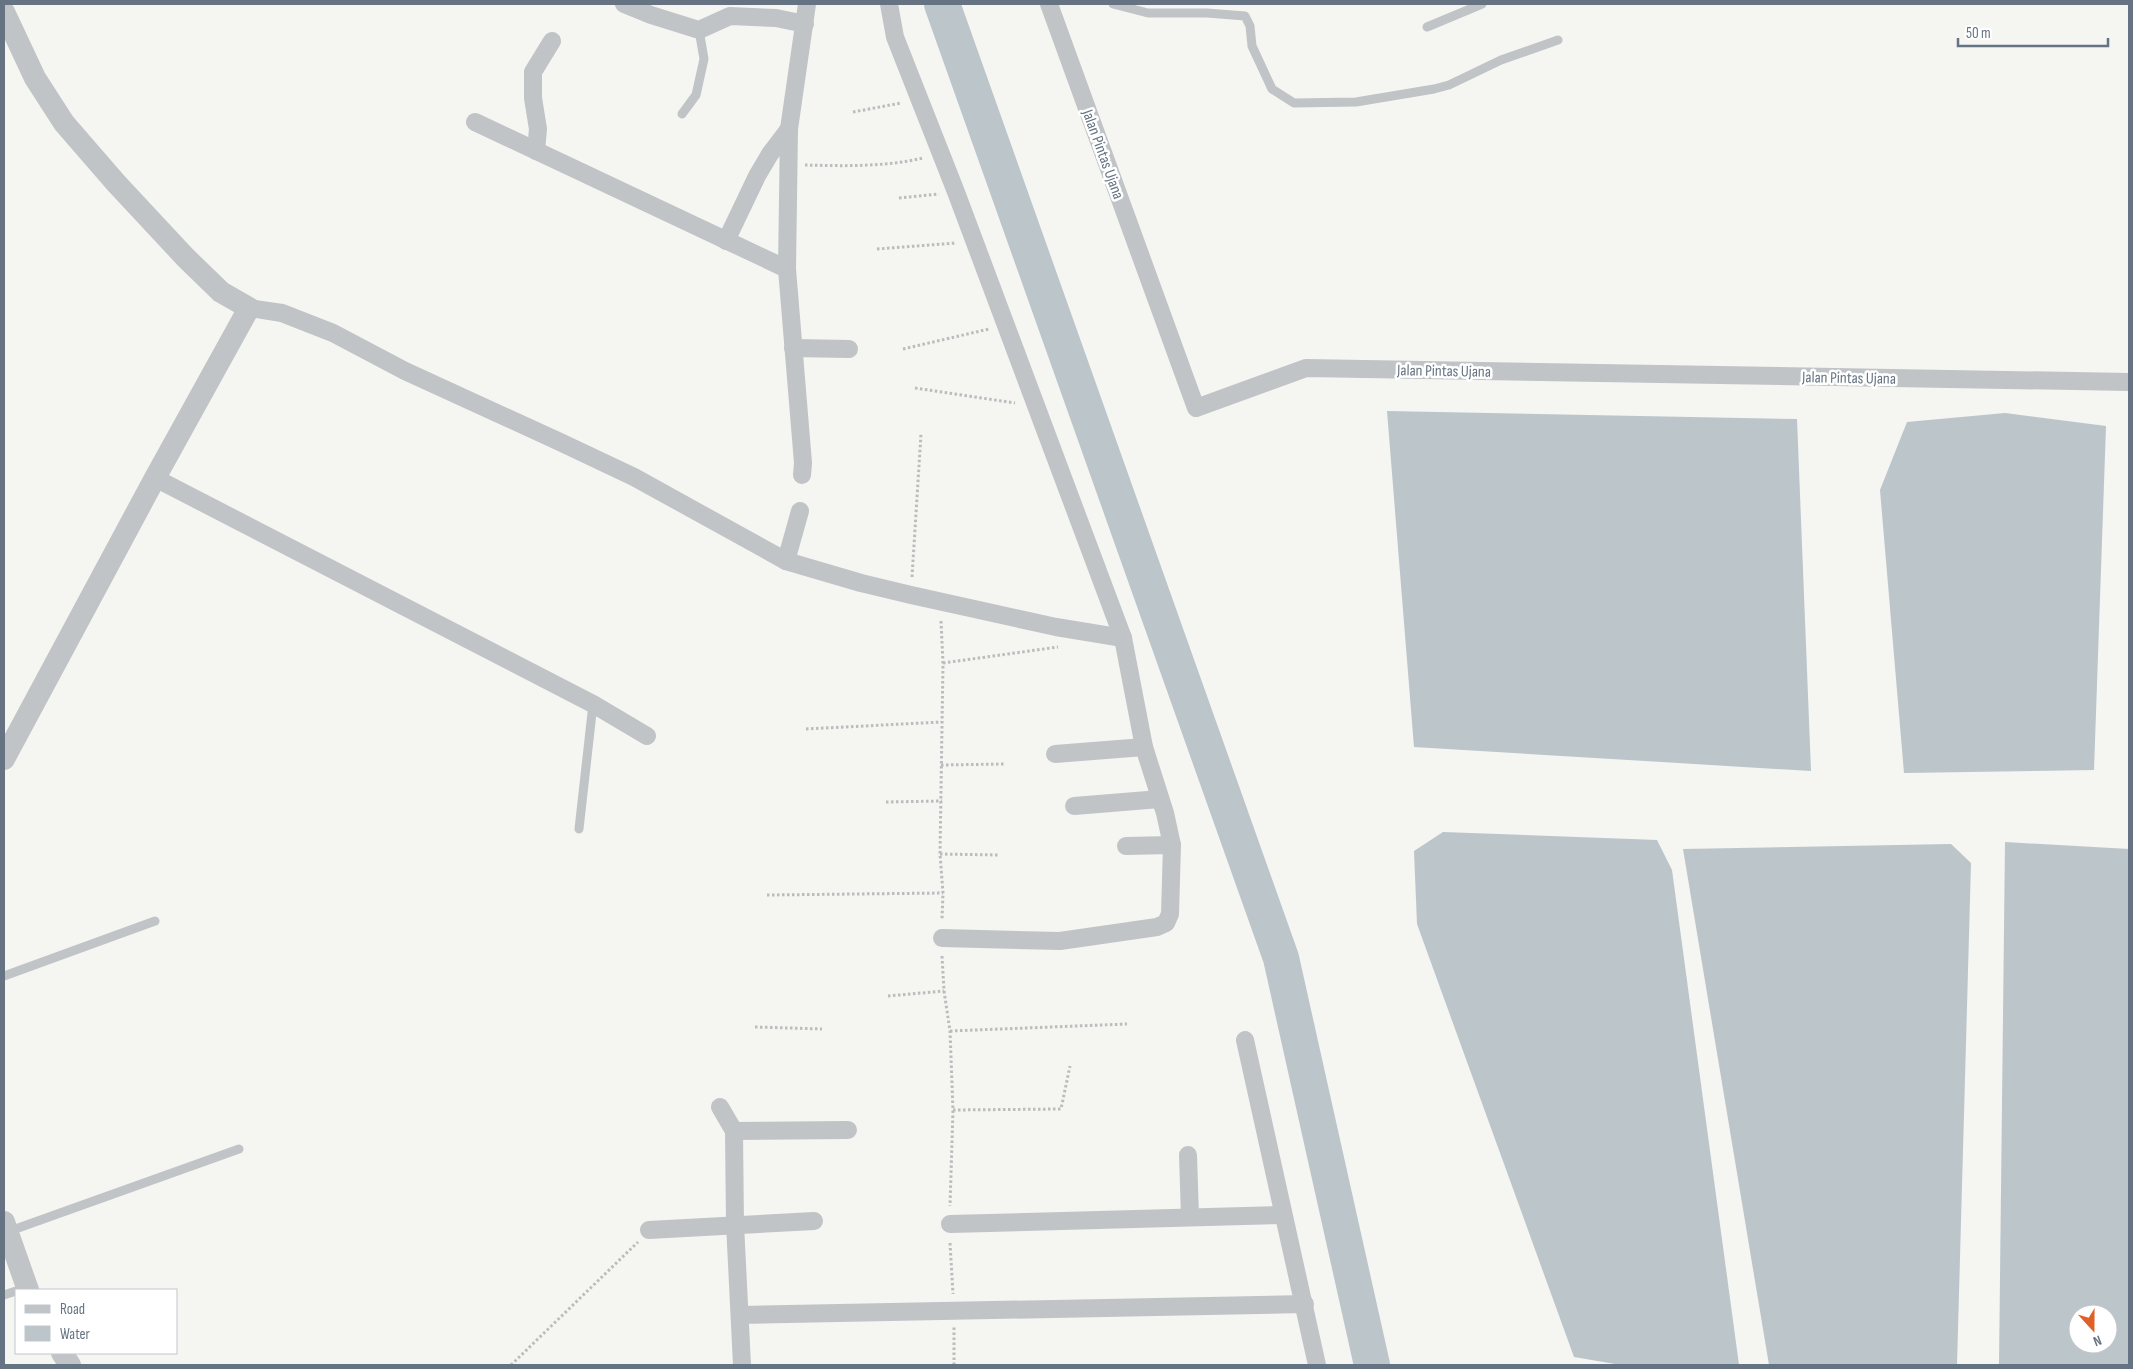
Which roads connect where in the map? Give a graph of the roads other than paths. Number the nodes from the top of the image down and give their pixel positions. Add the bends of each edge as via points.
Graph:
1 (624, 4) edge
2 (807, 4) edge
3 (889, 4) edge
4 (1049, 4) edge
5 (1113, 4) edge
6 (1482, 4) edge
7 (4, 12) edge
8 (805, 24) junction
9 (1428, 27) dead end
10 (700, 30) junction
11 (1558, 40) dead end
12 (552, 41) dead end
13 (682, 114) dead end
14 (475, 122) dead end
15 (789, 130) junction
16 (536, 151) junction
17 (726, 241) junction
18 (787, 269) junction
19 (249, 308) junction
20 (793, 348) junction
21 (849, 349) dead end
22 (2129, 382) edge
23 (802, 475) dead end
24 (155, 478) junction
25 (800, 511) dead end
26 (786, 561) junction
27 (1123, 638) junction
28 (593, 704) junction
29 (647, 736) dead end
30 (1144, 748) junction
31 (1055, 754) dead end
32 (4, 759) edge
33 (1160, 799) junction
34 (1074, 806) dead end
35 (579, 829) dead end
36 (1172, 845) junction
37 (1126, 846) dead end
38 (155, 921) dead end
39 (942, 938) road end
40 (4, 976) edge
41 (1245, 1040) dead end
42 (720, 1108) dead end
43 (848, 1130) dead end
44 (734, 1131) junction
45 (239, 1149) dead end
46 (1188, 1155) dead end
47 (1283, 1215) junction
48 (1190, 1218) junction
49 (814, 1221) dead end
50 (735, 1224) junction
51 (950, 1224) road end
52 (5, 1227) edge
53 (649, 1230) road end
54 (22, 1289) edge
55 (1304, 1304) junction
56 (741, 1315) junction
57 (63, 1354) edge
58 (70, 1365) edge
59 (742, 1365) edge
60 (1317, 1365) edge

1 - 10 street
2 - 8 street
3 - 27 street via 895,37
4 - 22 street, Jalan Pintas Ujana via 1196,408 1306,368
5 - 11 lane via 1148,13 1245,16 1250,26 1252,46 1272,89 1294,103 1356,102 1434,89
6 - 9 lane
7 - 19 street via 35,78 64,123 185,257 221,292
8 - 10 street via 776,18 730,16
8 - 15 street
10 - 13 lane via 704,59 696,95
12 - 16 street via 533,72 538,129
14 - 16 street
15 - 17 street via 757,176
15 - 18 street
16 - 17 street
17 - 18 street
18 - 20 street
19 - 24 street
19 - 26 street via 282,312 333,332 405,372 634,478
20 - 21 street
20 - 23 street via 804,463
24 - 28 street
24 - 32 street
25 - 26 street
26 - 27 street via 911,595 1056,627
27 - 30 street
28 - 29 street
28 - 35 lane
30 - 31 street
30 - 33 street
33 - 34 street
33 - 36 street
36 - 37 street
36 - 39 street via 1170,914 1166,923 1157,927 1060,942
38 - 40 lane
41 - 47 street
42 - 44 street
43 - 44 street
44 - 50 street
45 - 52 lane
46 - 48 street
47 - 48 street
47 - 55 street
48 - 51 street
49 - 50 street
50 - 53 street
50 - 56 street
52 - 54 street
55 - 56 street
55 - 60 street
56 - 59 street
57 - 58 street

